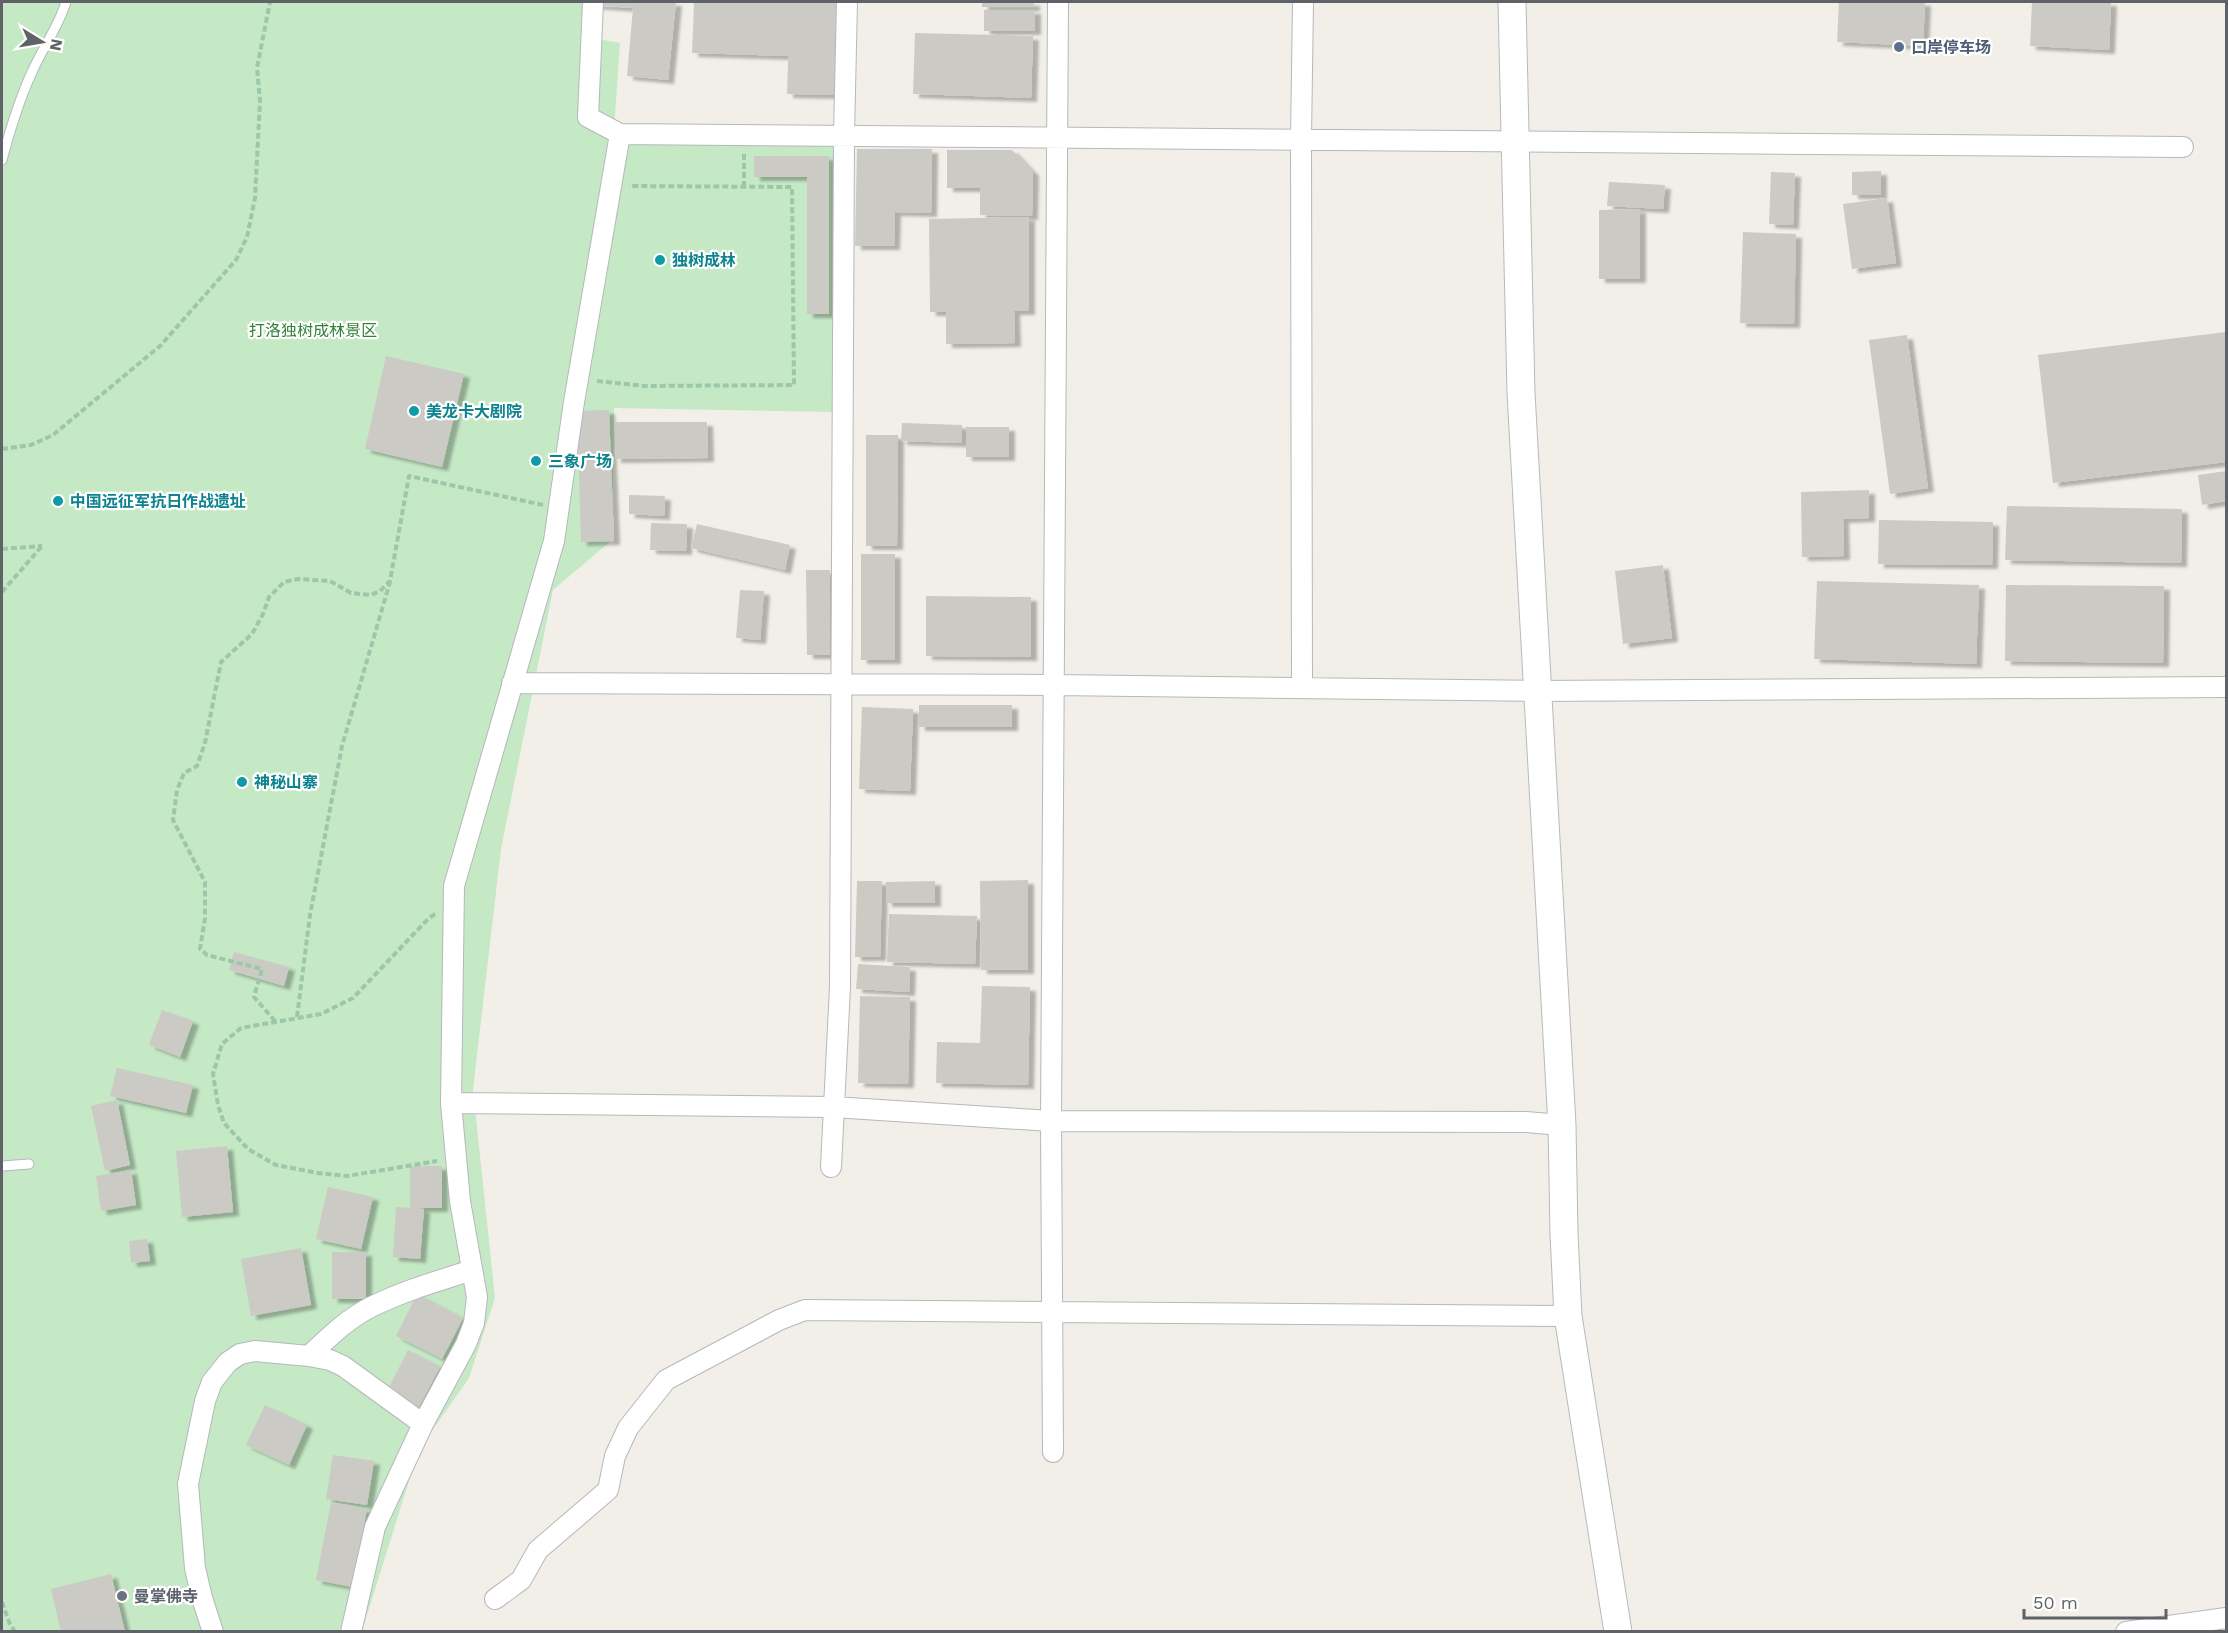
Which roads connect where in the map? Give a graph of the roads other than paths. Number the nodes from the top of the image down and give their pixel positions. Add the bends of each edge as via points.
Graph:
1 (66, 2) edge
2 (593, 2) edge
3 (847, 2) edge
4 (1058, 2) edge
5 (1304, 2) edge
6 (1512, 2) edge
7 (620, 134) junction
8 (844, 135) junction
9 (1057, 137) junction
10 (1301, 139) junction
11 (1515, 140) junction
12 (2183, 147) dead end
13 (2, 160) edge
14 (512, 683) junction
15 (842, 683) junction
16 (1054, 685) junction
17 (2226, 687) edge
18 (1302, 688) junction
19 (1538, 691) junction
20 (451, 1103) junction
21 (833, 1107) junction
22 (1052, 1121) junction
23 (1562, 1125) junction
24 (29, 1164) dead end
25 (2, 1166) edge
26 (831, 1167) dead end
27 (472, 1270) junction
28 (1051, 1311) junction
29 (1568, 1316) junction
30 (309, 1356) junction
31 (423, 1424) junction
32 (1053, 1452) dead end
33 (495, 1599) dead end
34 (2226, 1618) edge
35 (213, 1632) edge
36 (351, 1632) edge
37 (1618, 1632) edge
38 (2126, 1632) edge

1 - 13 lane via 22,96
2 - 7 street via 588,117
3 - 8 street
4 - 9 street
5 - 10 street
6 - 11 street
7 - 8 street
7 - 14 street via 554,541
8 - 9 street
8 - 15 street
9 - 10 street
9 - 16 street
10 - 11 street
10 - 18 street
11 - 12 street
11 - 19 street via 1521,393
14 - 15 street
14 - 20 street via 454,886
15 - 16 street
15 - 21 street via 840,987
16 - 18 street
16 - 22 street
17 - 19 street
18 - 19 street
19 - 23 street
20 - 21 street
20 - 27 street via 460,1202
21 - 22 street
21 - 26 street
22 - 23 street
22 - 28 street
23 - 29 street
24 - 25 lane
27 - 30 street via 370,1307 337,1329
27 - 31 street via 477,1297 474,1323
28 - 29 street
28 - 32 street
28 - 33 street via 805,1310 779,1320 666,1380 628,1428 615,1456 608,1490 538,1550 521,1580
29 - 37 street
30 - 31 street via 343,1366
30 - 35 street via 255,1351 240,1354 212,1382 205,1401 188,1484 195,1568
31 - 36 street via 375,1527
34 - 38 street

